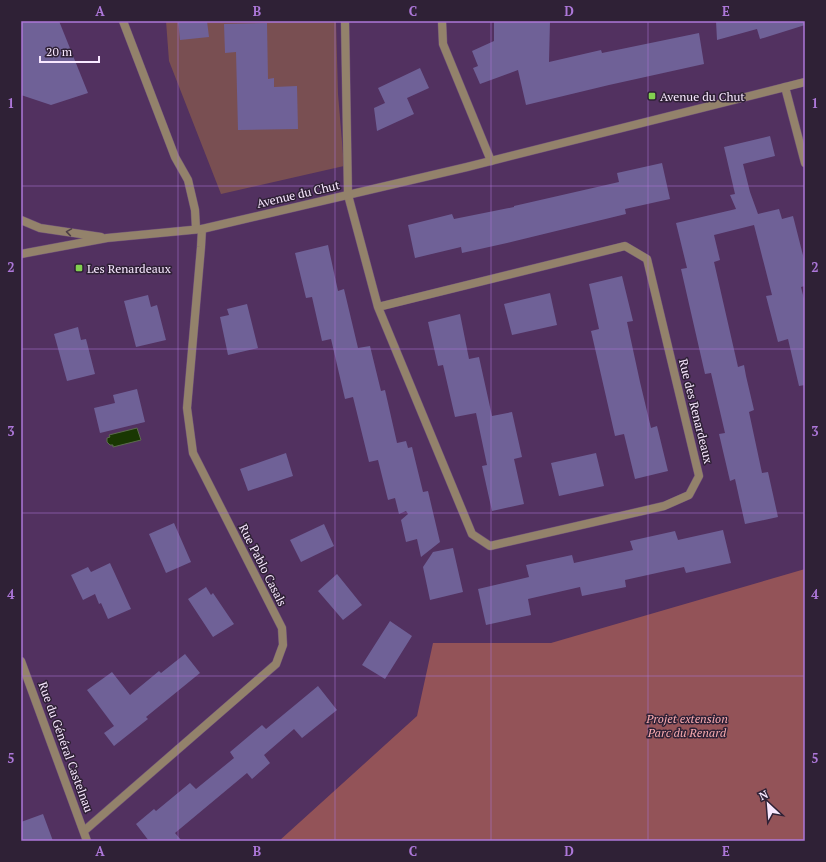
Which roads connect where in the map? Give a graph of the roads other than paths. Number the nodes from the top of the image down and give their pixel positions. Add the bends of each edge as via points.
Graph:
1 (123, 21) edge
2 (345, 21) edge
3 (442, 21) edge
4 (805, 82) edge
5 (786, 87) junction
6 (491, 161) junction
7 (805, 163) edge
8 (348, 195) junction
9 (21, 220) edge
10 (199, 229) junction
11 (108, 238) junction
12 (21, 254) edge
13 (378, 307) junction
14 (21, 661) edge
15 (84, 831) junction
16 (88, 841) edge

1 - 10 street, Rue Pablo Casals via 175,157 188,180
2 - 8 street, Rue des Renardeaux
3 - 6 street via 443,44
4 - 5 street, Avenue du Chut
5 - 6 street, Avenue du Chut
5 - 7 street
6 - 8 street, Avenue du Chut
8 - 10 street, Avenue du Chut
8 - 13 street, Rue des Renardeaux
11 -> 9 street, Avenue du Chut via 40,228
10 - 11 street, Avenue du Chut
10 - 15 street, Rue Pablo Casals via 200,254 187,408 193,453 282,628 283,645 276,664
11 - 12 street, Avenue du Chut
13 - 13 street, Rue des Renardeaux via 472,534 490,546 664,506 689,495 699,476 647,259 625,246
14 - 15 street, Rue du Général Castelnau
15 - 16 street, Rue du Général Castelnau

